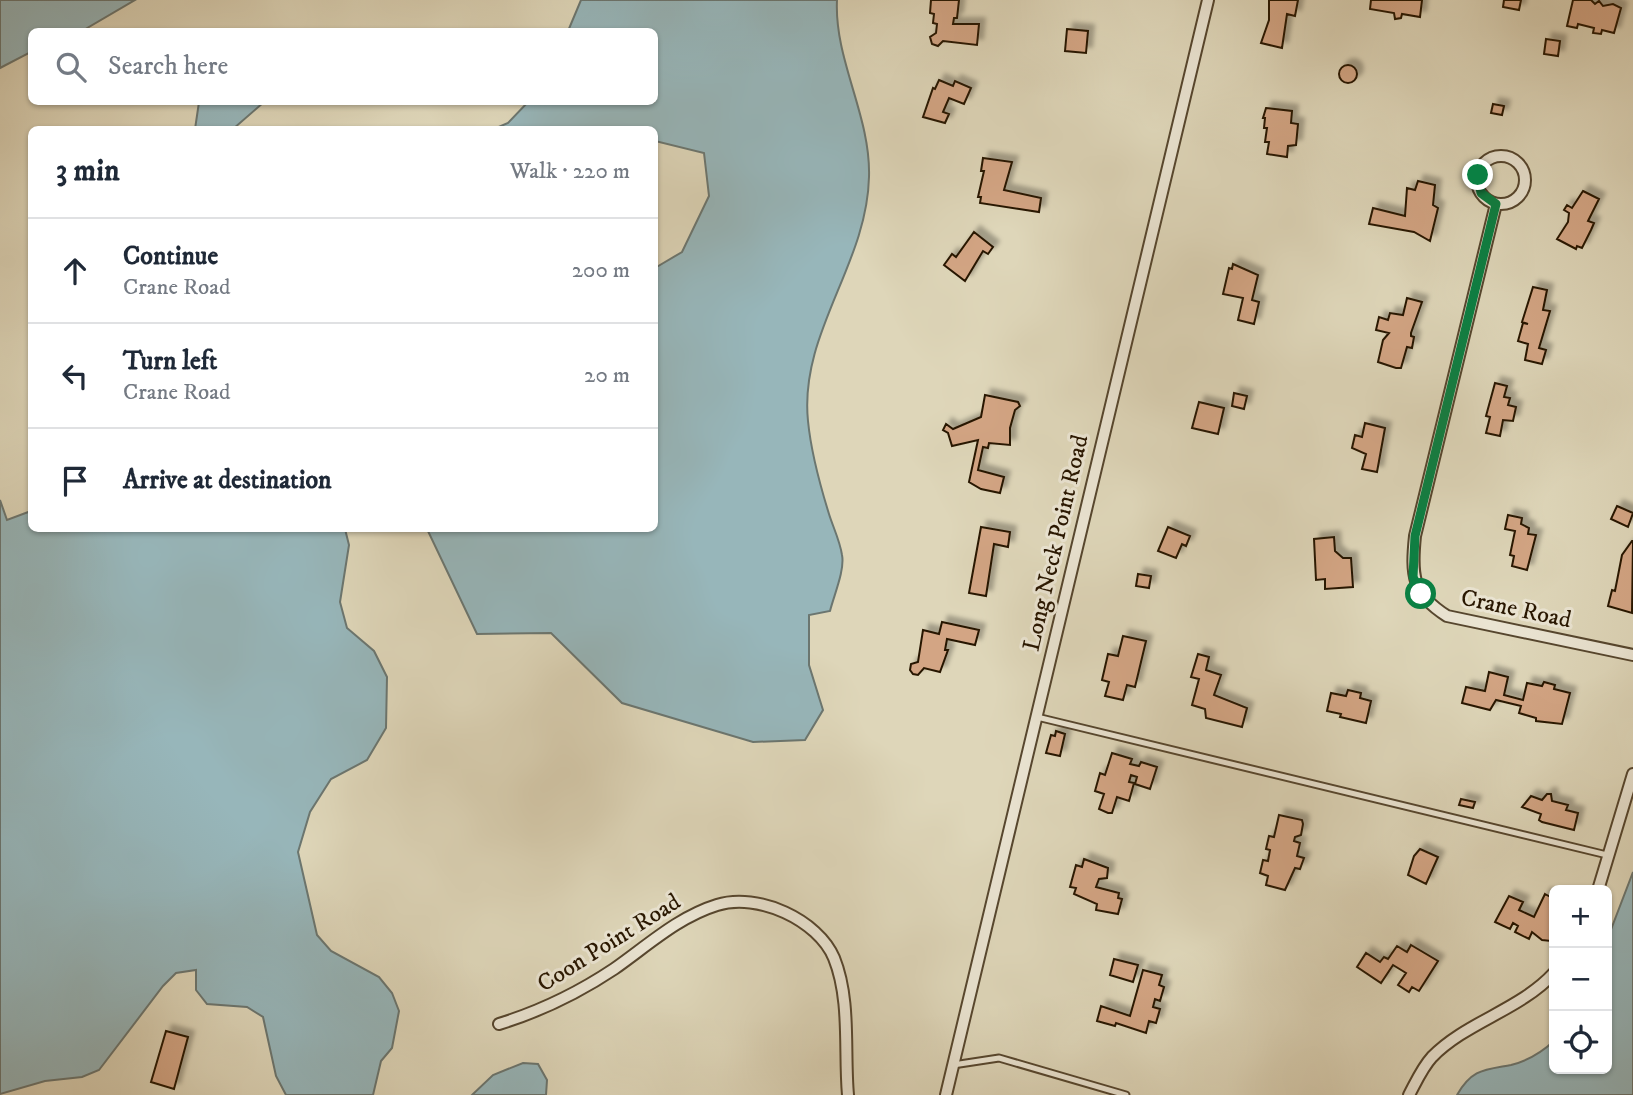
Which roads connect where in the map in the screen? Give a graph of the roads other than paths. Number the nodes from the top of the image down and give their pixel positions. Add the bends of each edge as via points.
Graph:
1 (1208, 0) edge
2 (1496, 204) junction
3 (1633, 655) edge
4 (1037, 717) junction
5 (1633, 774) edge
6 (1607, 855) junction
7 (1599, 885) edge
8 (1549, 978) edge
9 (499, 1024) dead end
10 (953, 1065) junction
11 (848, 1095) edge
12 (946, 1095) edge
13 (1126, 1095) edge
14 (1409, 1095) edge

1 - 4 street, Long Neck Point Road
2 - 2 street via 1514,201 1525,186 1522,168 1507,157 1489,160 1478,175 1481,193
2 - 3 street, Crane Road via 1415,536 1413,577 1429,604 1447,616
4 - 6 lane
4 - 10 street, Long Neck Point Road
5 - 6 street
6 - 7 street
8 - 14 street via 1445,1045 1430,1059
9 - 11 street, Coon Point Road via 545,1009 611,971 688,917 720,904 758,904 796,918 823,938 835,960 845,1002
10 - 12 street, Long Neck Point Road
10 - 13 lane via 999,1058

